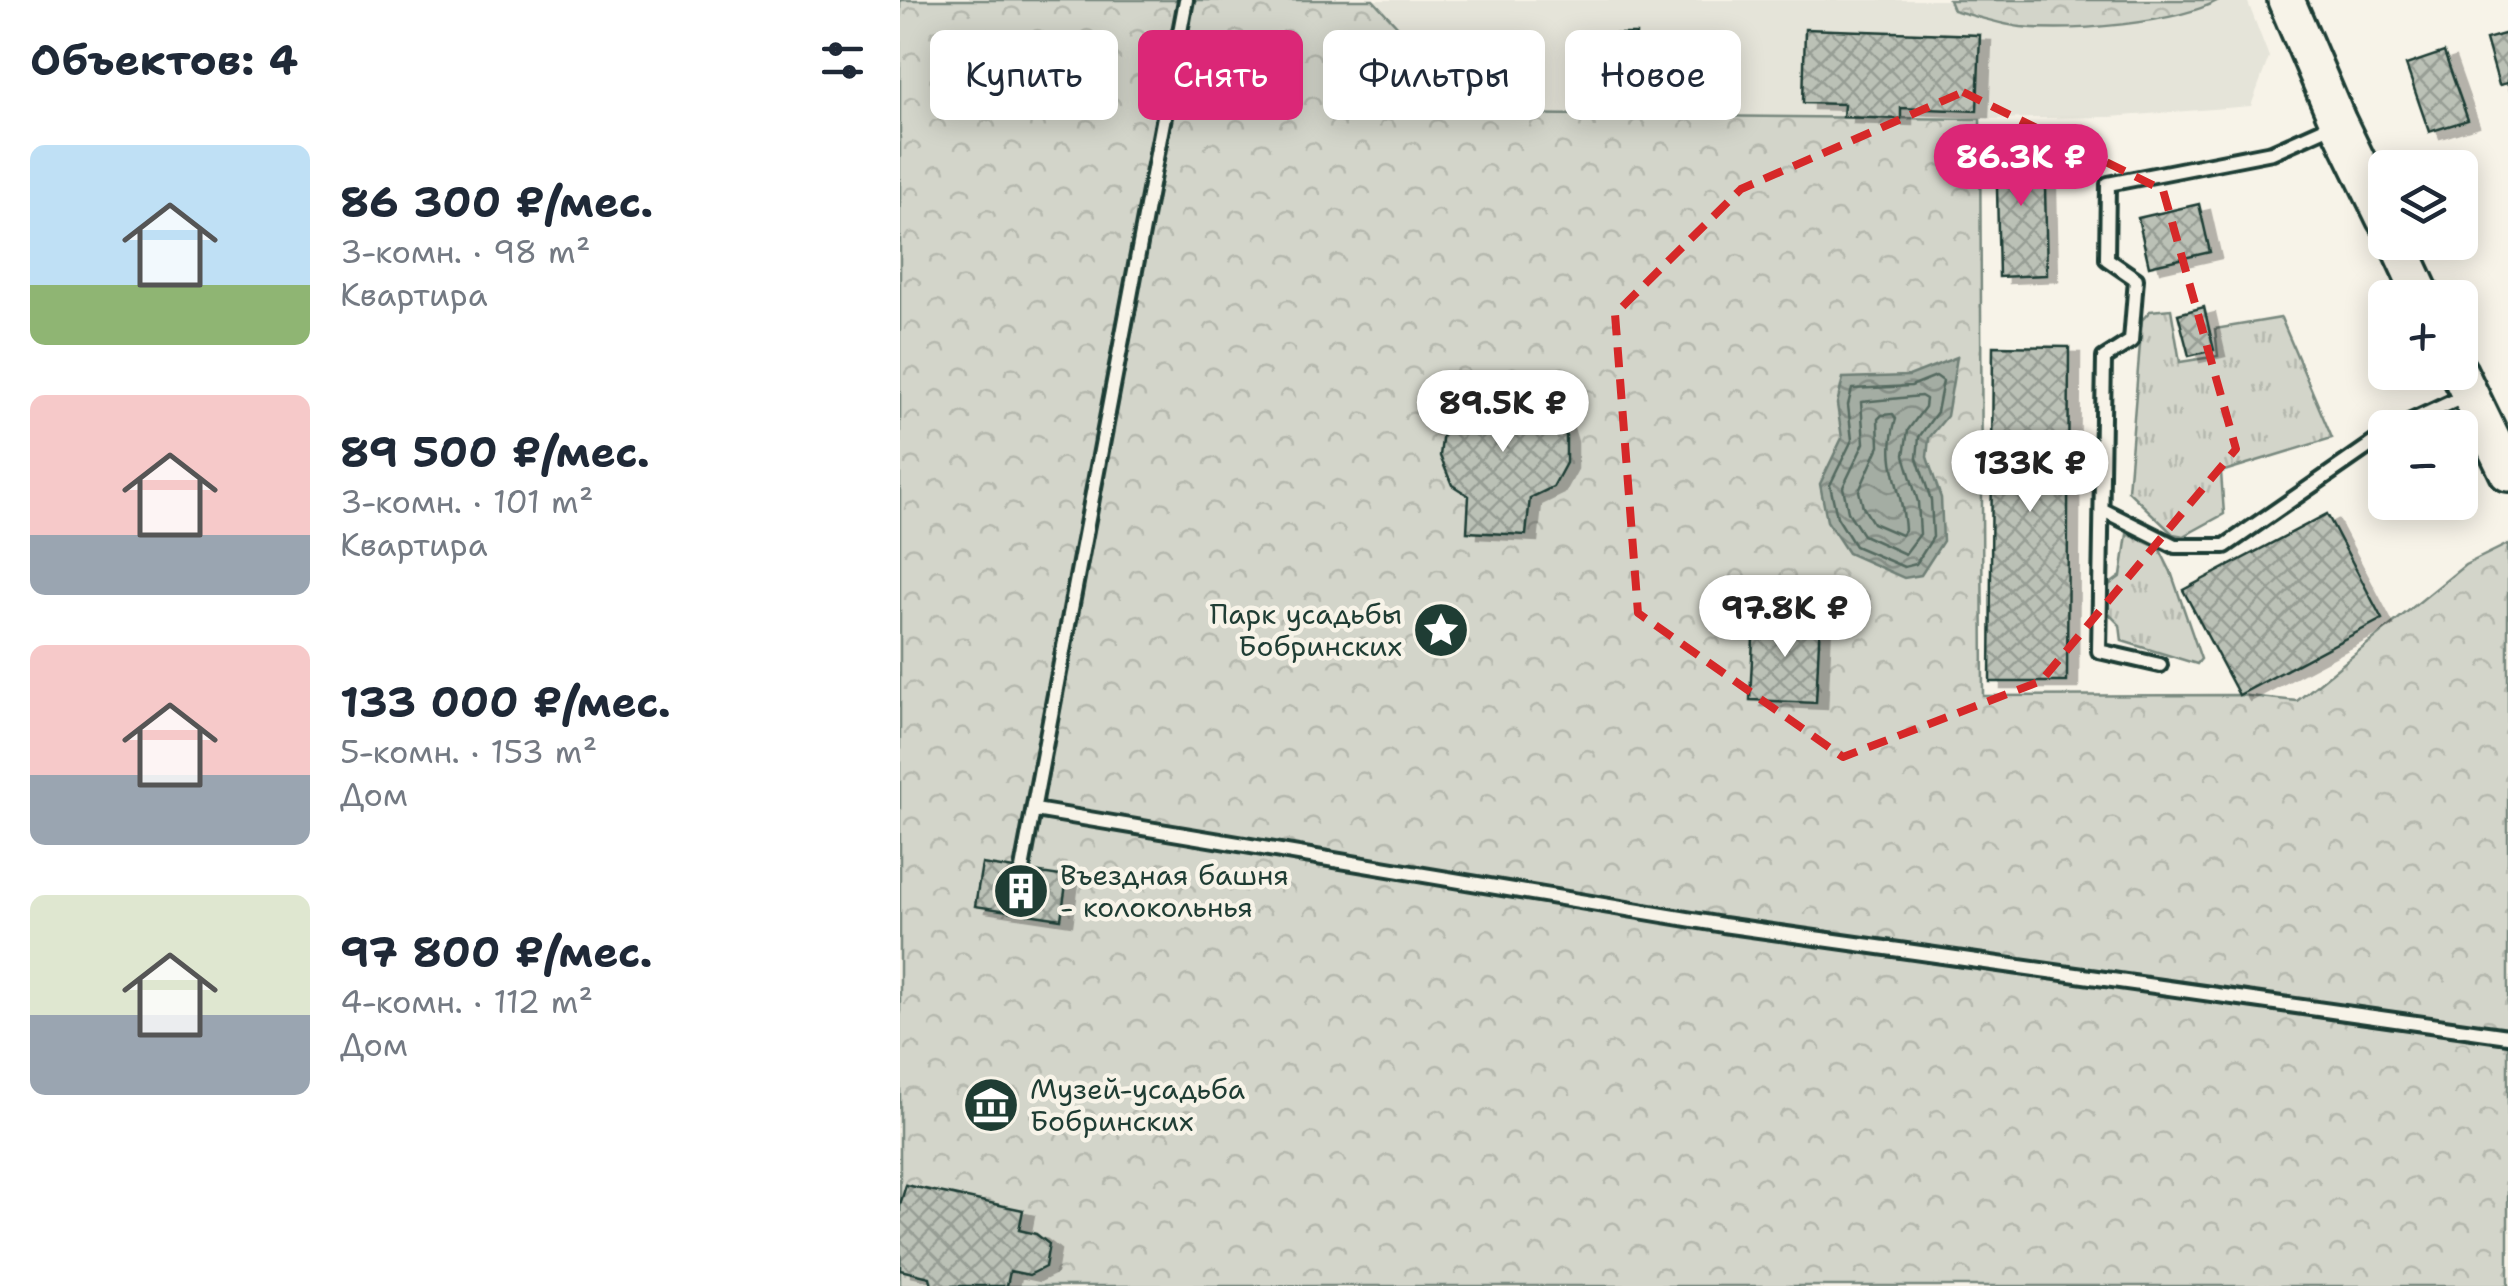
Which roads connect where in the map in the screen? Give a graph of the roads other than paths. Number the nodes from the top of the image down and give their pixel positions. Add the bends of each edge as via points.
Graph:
1 (1186, 0) edge
2 (2286, 0) edge
3 (2338, 122) junction
4 (2368, 184) edge
5 (2453, 390) edge
6 (2467, 390) edge
7 (2423, 410) edge
8 (2368, 448) edge
9 (2508, 473) edge
10 (2103, 510) junction
11 (2160, 665) dead end
12 (1035, 810) junction
13 (1022, 869) dead end
14 (2508, 1036) edge

1 - 12 lane
2 - 3 main road
3 - 4 main road
3 - 10 lane via 2272,152 2108,184 2107,259 2136,279 2131,341 2104,358
5 - 7 lane
6 - 9 main road
8 - 10 lane via 2224,546 2174,546
10 - 11 lane via 2100,651
12 - 13 lane
12 - 14 lane via 1723,925

